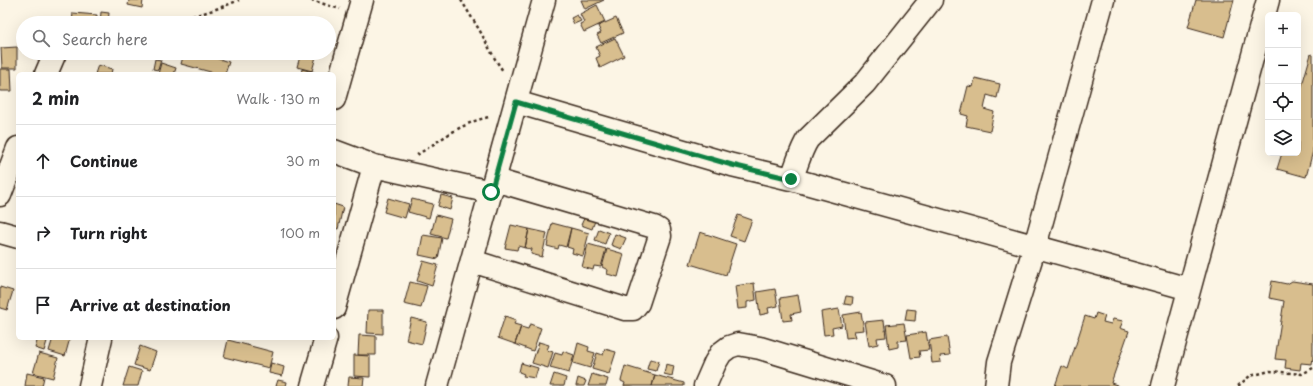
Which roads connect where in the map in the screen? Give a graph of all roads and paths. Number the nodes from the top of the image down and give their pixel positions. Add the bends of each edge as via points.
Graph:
1 (239, 0) edge
2 (311, 0) edge
3 (461, 0) edge
4 (544, 0) edge
5 (931, 0) edge
6 (1103, 0) edge
7 (1268, 0) edge
8 (360, 7) edge
9 (193, 16) edge
10 (52, 60) edge
11 (47, 72) edge
12 (503, 72) dead end
13 (336, 92) edge
14 (516, 102) junction
15 (494, 117) dead end
16 (336, 151) edge
17 (16, 153) edge
18 (383, 168) junction
19 (791, 179) junction
20 (493, 186) junction
21 (0, 195) edge
22 (0, 232) edge
23 (16, 236) edge
24 (1035, 246) junction
25 (472, 261) junction
26 (1189, 289) junction
27 (336, 302) edge
28 (101, 340) edge
29 (325, 340) edge
30 (1313, 368) edge
31 (90, 386) edge
32 (312, 386) edge
33 (437, 386) edge
34 (705, 386) edge
35 (885, 386) edge
36 (996, 386) edge
37 (1163, 386) edge
38 (1238, 386) edge

1 - 9 path
2 - 8 path
3 - 12 path
4 - 14 street
5 - 19 street via 865,83 808,139 802,147
6 - 24 street
7 - 26 street
8 - 13 street
10 - 11 street
14 - 19 street via 732,165
14 - 20 street
15 - 18 path via 481,119 457,130
16 - 18 street
17 - 21 street
18 - 20 street
18 - 27 street
19 - 24 street
20 - 25 street
20 - 25 street via 654,227 659,230 660,236 638,303 633,309 625,310
22 - 23 street
24 - 26 street
24 - 36 street via 999,362
25 - 33 street
26 - 37 street
28 - 31 street
29 - 32 street
30 - 38 path via 1302,374 1270,371 1250,376
34 - 35 street via 721,353 738,344 760,348

